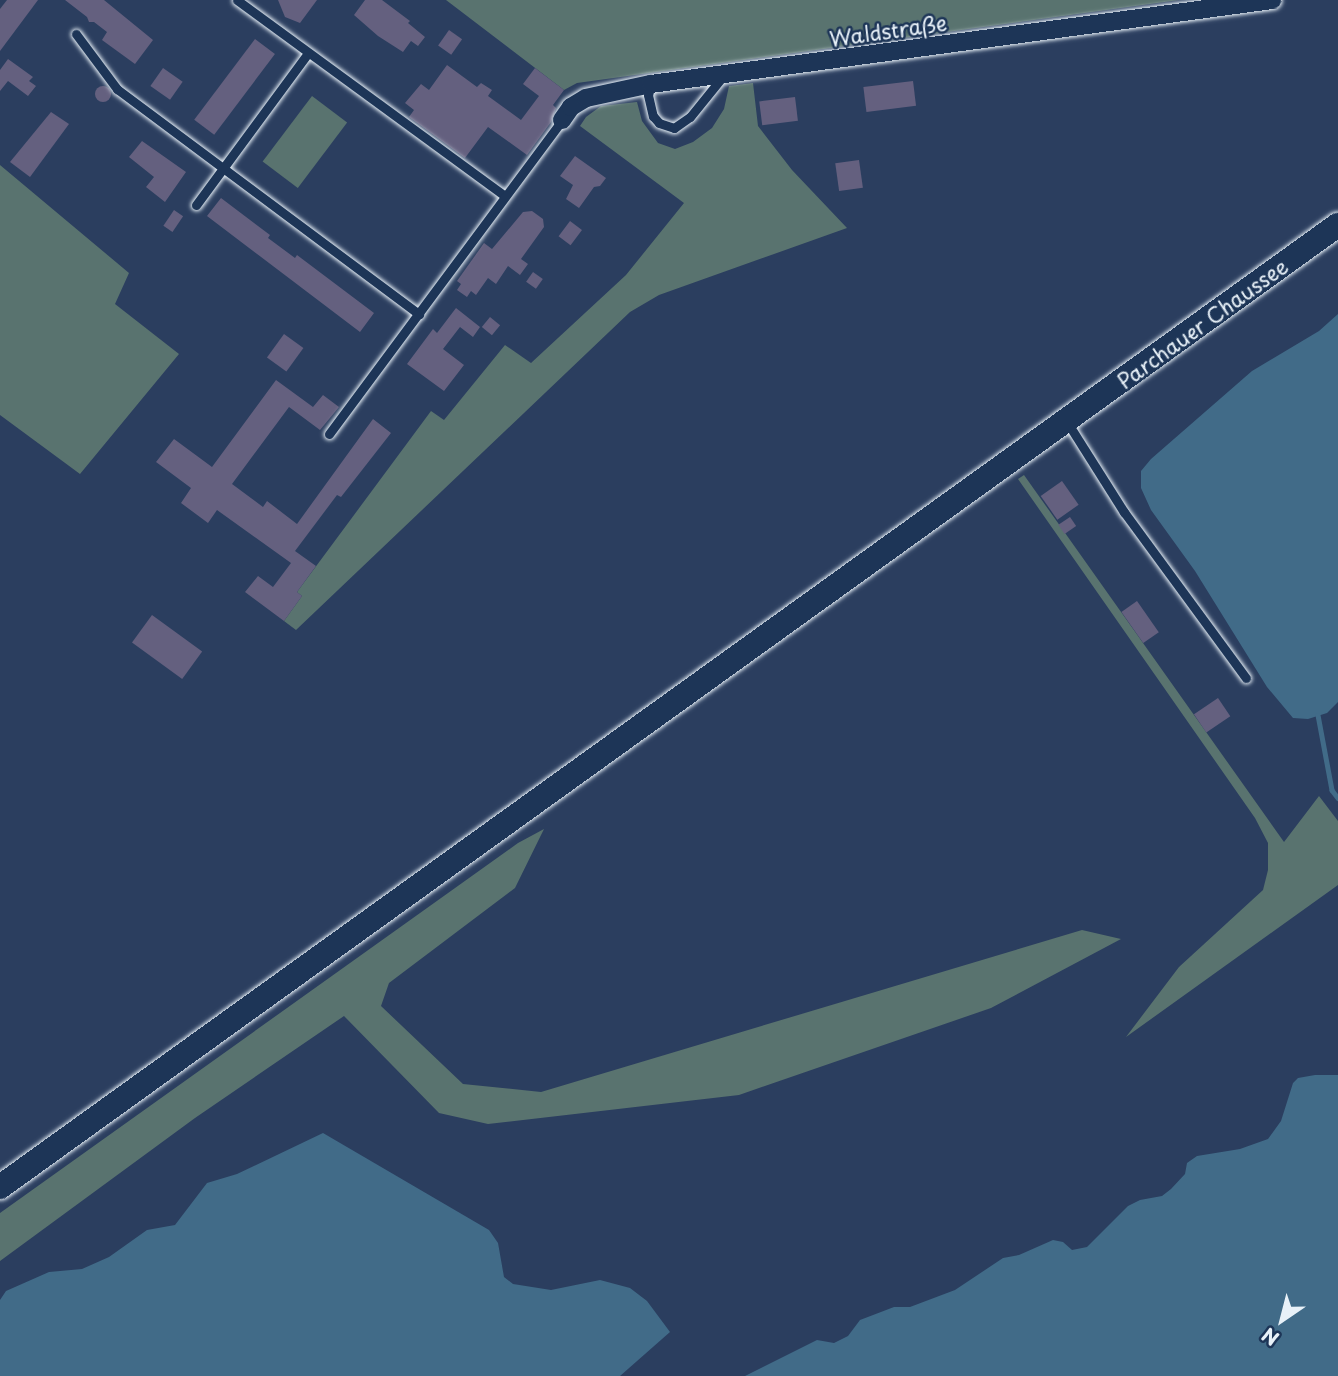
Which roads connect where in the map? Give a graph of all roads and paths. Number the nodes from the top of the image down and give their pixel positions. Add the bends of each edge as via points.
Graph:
1 (237, 0) edge
2 (1272, 0) edge
3 (76, 34) dead end
4 (308, 53) junction
5 (724, 74) junction
6 (652, 84) junction
7 (562, 120) joint
8 (223, 167) junction
9 (505, 196) junction
10 (196, 205) dead end
11 (1338, 225) edge
12 (418, 314) junction
13 (1066, 421) junction
14 (329, 434) dead end
15 (1247, 678) dead end
16 (0, 1187) edge

1 - 4 lane
2 - 5 street, Waldstraße
3 - 8 lane via 117,89
4 - 8 lane
4 - 9 lane
5 - 6 street, Waldstraße
5 - 6 lane via 690,117 674,128 659,124 653,116 648,95
6 - 7 street, Waldstraße via 586,97
7 - 9 lane
8 - 10 lane
8 - 12 lane
9 - 12 lane
11 - 13 street, Parchauer Chaussee
12 - 14 lane
13 - 15 lane via 1124,512
13 - 16 street, Parchauer Chaussee

